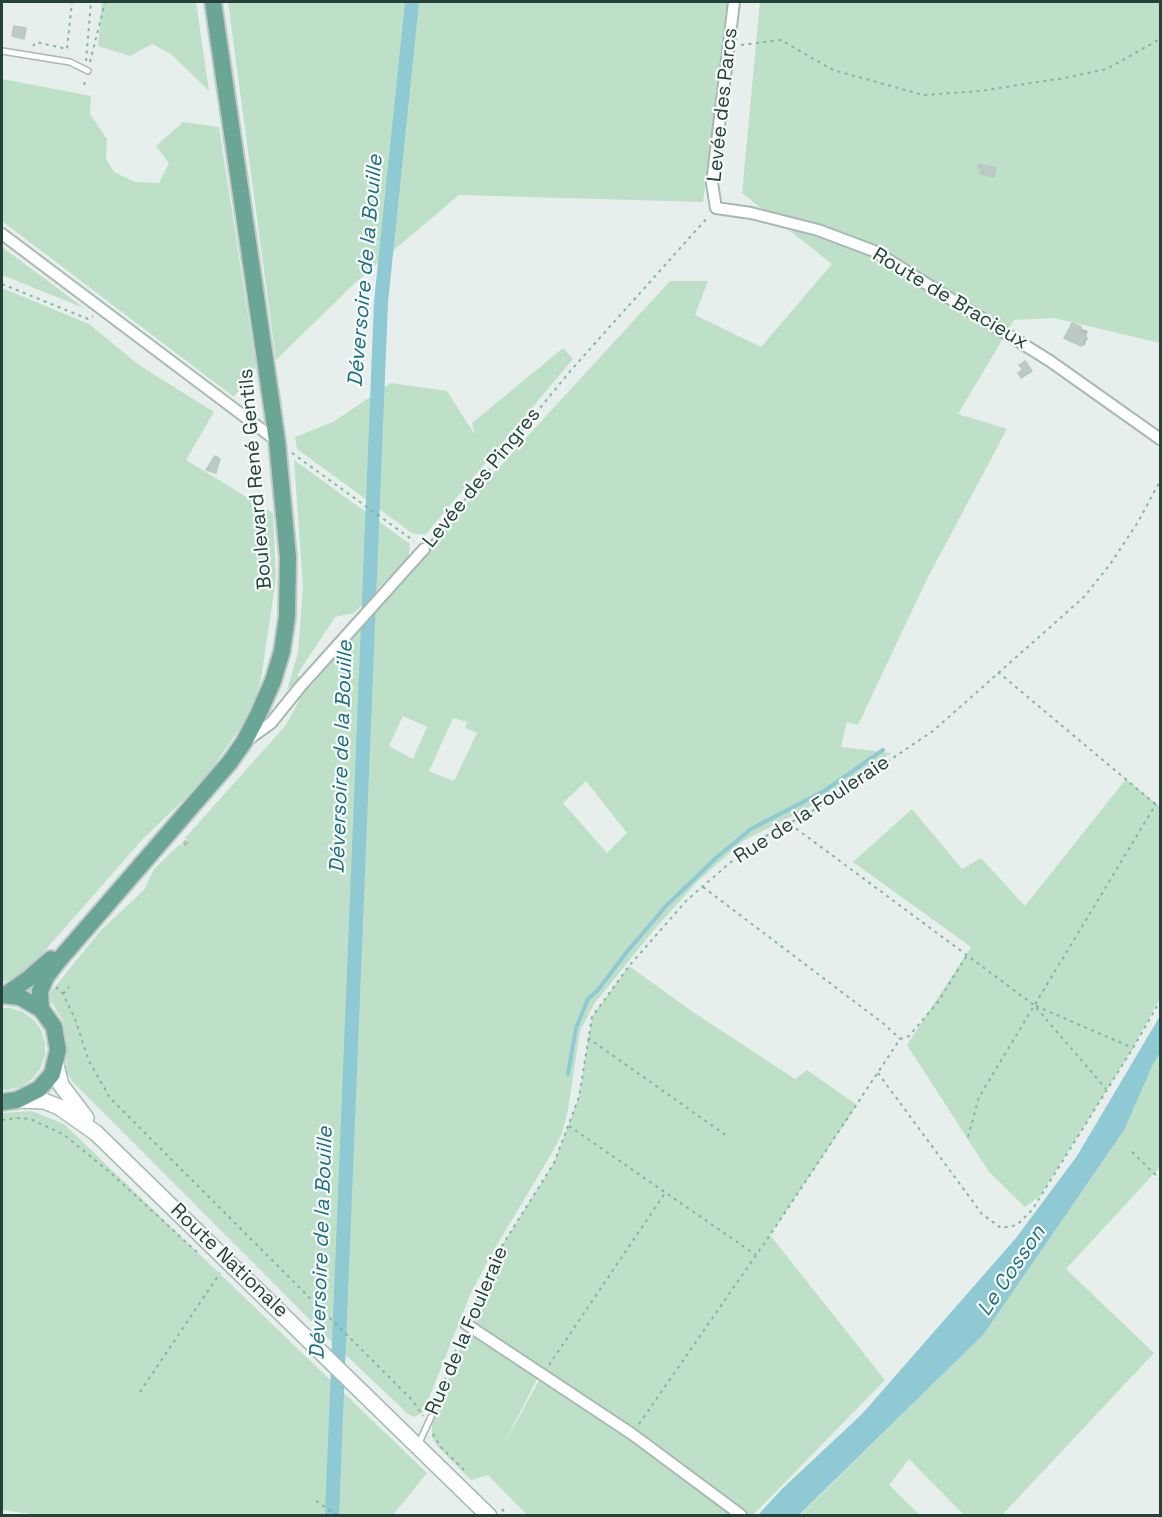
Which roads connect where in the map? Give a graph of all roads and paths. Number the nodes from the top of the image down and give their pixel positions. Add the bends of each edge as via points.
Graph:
1 (72, 2) edge
2 (92, 2) edge
3 (105, 2) edge
4 (213, 2) edge
5 (734, 2) edge
6 (1161, 39) edge
7 (729, 45) junction
8 (2, 51) edge
9 (26, 55) junction
10 (88, 71) junction
11 (84, 86) dead end
12 (716, 208) junction
13 (2, 234) edge
14 (2, 284) edge
15 (102, 310) junction
16 (1161, 440) edge
17 (277, 441) junction
18 (295, 454) dead end
19 (1161, 481) edge
20 (424, 549) junction
21 (998, 672) junction
22 (243, 742) junction
23 (1156, 804) junction
24 (1161, 808) edge
25 (790, 824) junction
26 (702, 887) junction
27 (86, 926) junction
28 (967, 955) junction
29 (46, 977) junction
30 (69, 987) dead end
31 (63, 994) junction
32 (3, 995) edge
33 (1161, 1001) edge
34 (1034, 1005) junction
35 (41, 1009) junction
36 (588, 1038) junction
37 (900, 1039) junction
38 (1133, 1048) junction
39 (56, 1065) junction
40 (878, 1073) junction
41 (1106, 1089) junction
42 (9, 1101) edge
43 (2, 1120) edge
44 (569, 1126) junction
45 (96, 1132) junction
46 (727, 1136) dead end
47 (968, 1137) dead end
48 (1132, 1152) dead end
49 (1161, 1179) edge
50 (665, 1193) junction
51 (756, 1256) junction
52 (203, 1258) dead end
53 (229, 1260) junction
54 (466, 1324) junction
55 (542, 1375) junction
56 (140, 1392) dead end
57 (431, 1417) joint
58 (428, 1424) junction
59 (632, 1434) junction
60 (417, 1446) junction
61 (470, 1477) dead end
62 (316, 1501) dead end
63 (495, 1512) edge
64 (339, 1515) edge
65 (508, 1515) edge
66 (741, 1515) edge

1 - 9 path via 67,49 36,42
2 - 10 path
3 - 10 path
4 - 17 main road, Boulevard René Gentils
5 - 7 street, Levée des Parcs
6 - 7 path via 1107,69 980,91 923,95 833,70 781,40
7 - 12 street, Levée des Parcs via 712,183
8 - 9 lane
9 - 10 lane via 70,62
10 - 11 path
12 - 16 street, Route de Bracieux via 818,230 874,251 1050,361
12 - 20 path, Levée des Pingres via 572,369
13 - 15 street
14 - 15 path via 88,319
15 - 17 street
17 - 22 main road, Boulevard René Gentils via 288,557 287,617 273,681
18 - 20 path
19 - 21 path, Rue de la Fouleraie via 1111,563 1084,597
20 - 22 street, Levée des Pingres via 271,723
21 - 23 path
21 - 25 path, Rue de la Fouleraie via 933,731
22 - 27 main road, Boulevard René Gentils via 230,762
23 - 24 path
23 - 34 path
25 - 26 path, Rue de la Fouleraie via 753,843
25 - 28 path
26 - 36 path, Rue de la Fouleraie via 629,966 592,1017
26 - 37 path
27 - 29 main road, Boulevard René Gentils
27 - 32 main road, Boulevard René Gentils via 28,980
28 - 34 path
28 - 37 path via 938,1002 909,1036
29 - 31 path
29 - 35 main road, Boulevard René Gentils via 39,996
30 - 31 path
31 - 58 path via 89,1061 110,1098 413,1401
32 - 35 main road via 28,1000
33 - 38 path
34 - 38 path
34 - 41 path
34 - 47 path via 979,1097
35 - 39 main road via 56,1035
36 - 44 path, Rue de la Fouleraie via 579,1097
36 - 46 path
37 - 40 path
38 - 41 path
39 - 42 main road via 39,1089
39 - 45 main road, Route Nationale via 61,1085
40 - 41 path via 982,1214 1001,1228 1017,1225 1032,1210
40 - 51 path
42 - 45 main road, Route Nationale via 44,1101
43 - 52 path via 30,1119 63,1134
44 - 50 path
44 - 54 path, Rue de la Fouleraie via 554,1163 495,1257
45 - 53 main road, Route Nationale
48 - 49 path
50 - 51 path
50 - 55 path
51 - 59 path
53 - 56 path
53 - 60 main road, Route Nationale
54 - 55 street
54 - 57 path, Rue de la Fouleraie
55 - 59 street
57 - 58 lane, Rue de la Fouleraie
58 - 60 lane, Rue de la Fouleraie
58 - 61 path via 440,1446
59 - 66 street
60 - 63 main road, Route Nationale
62 - 64 path
63 - 65 path

